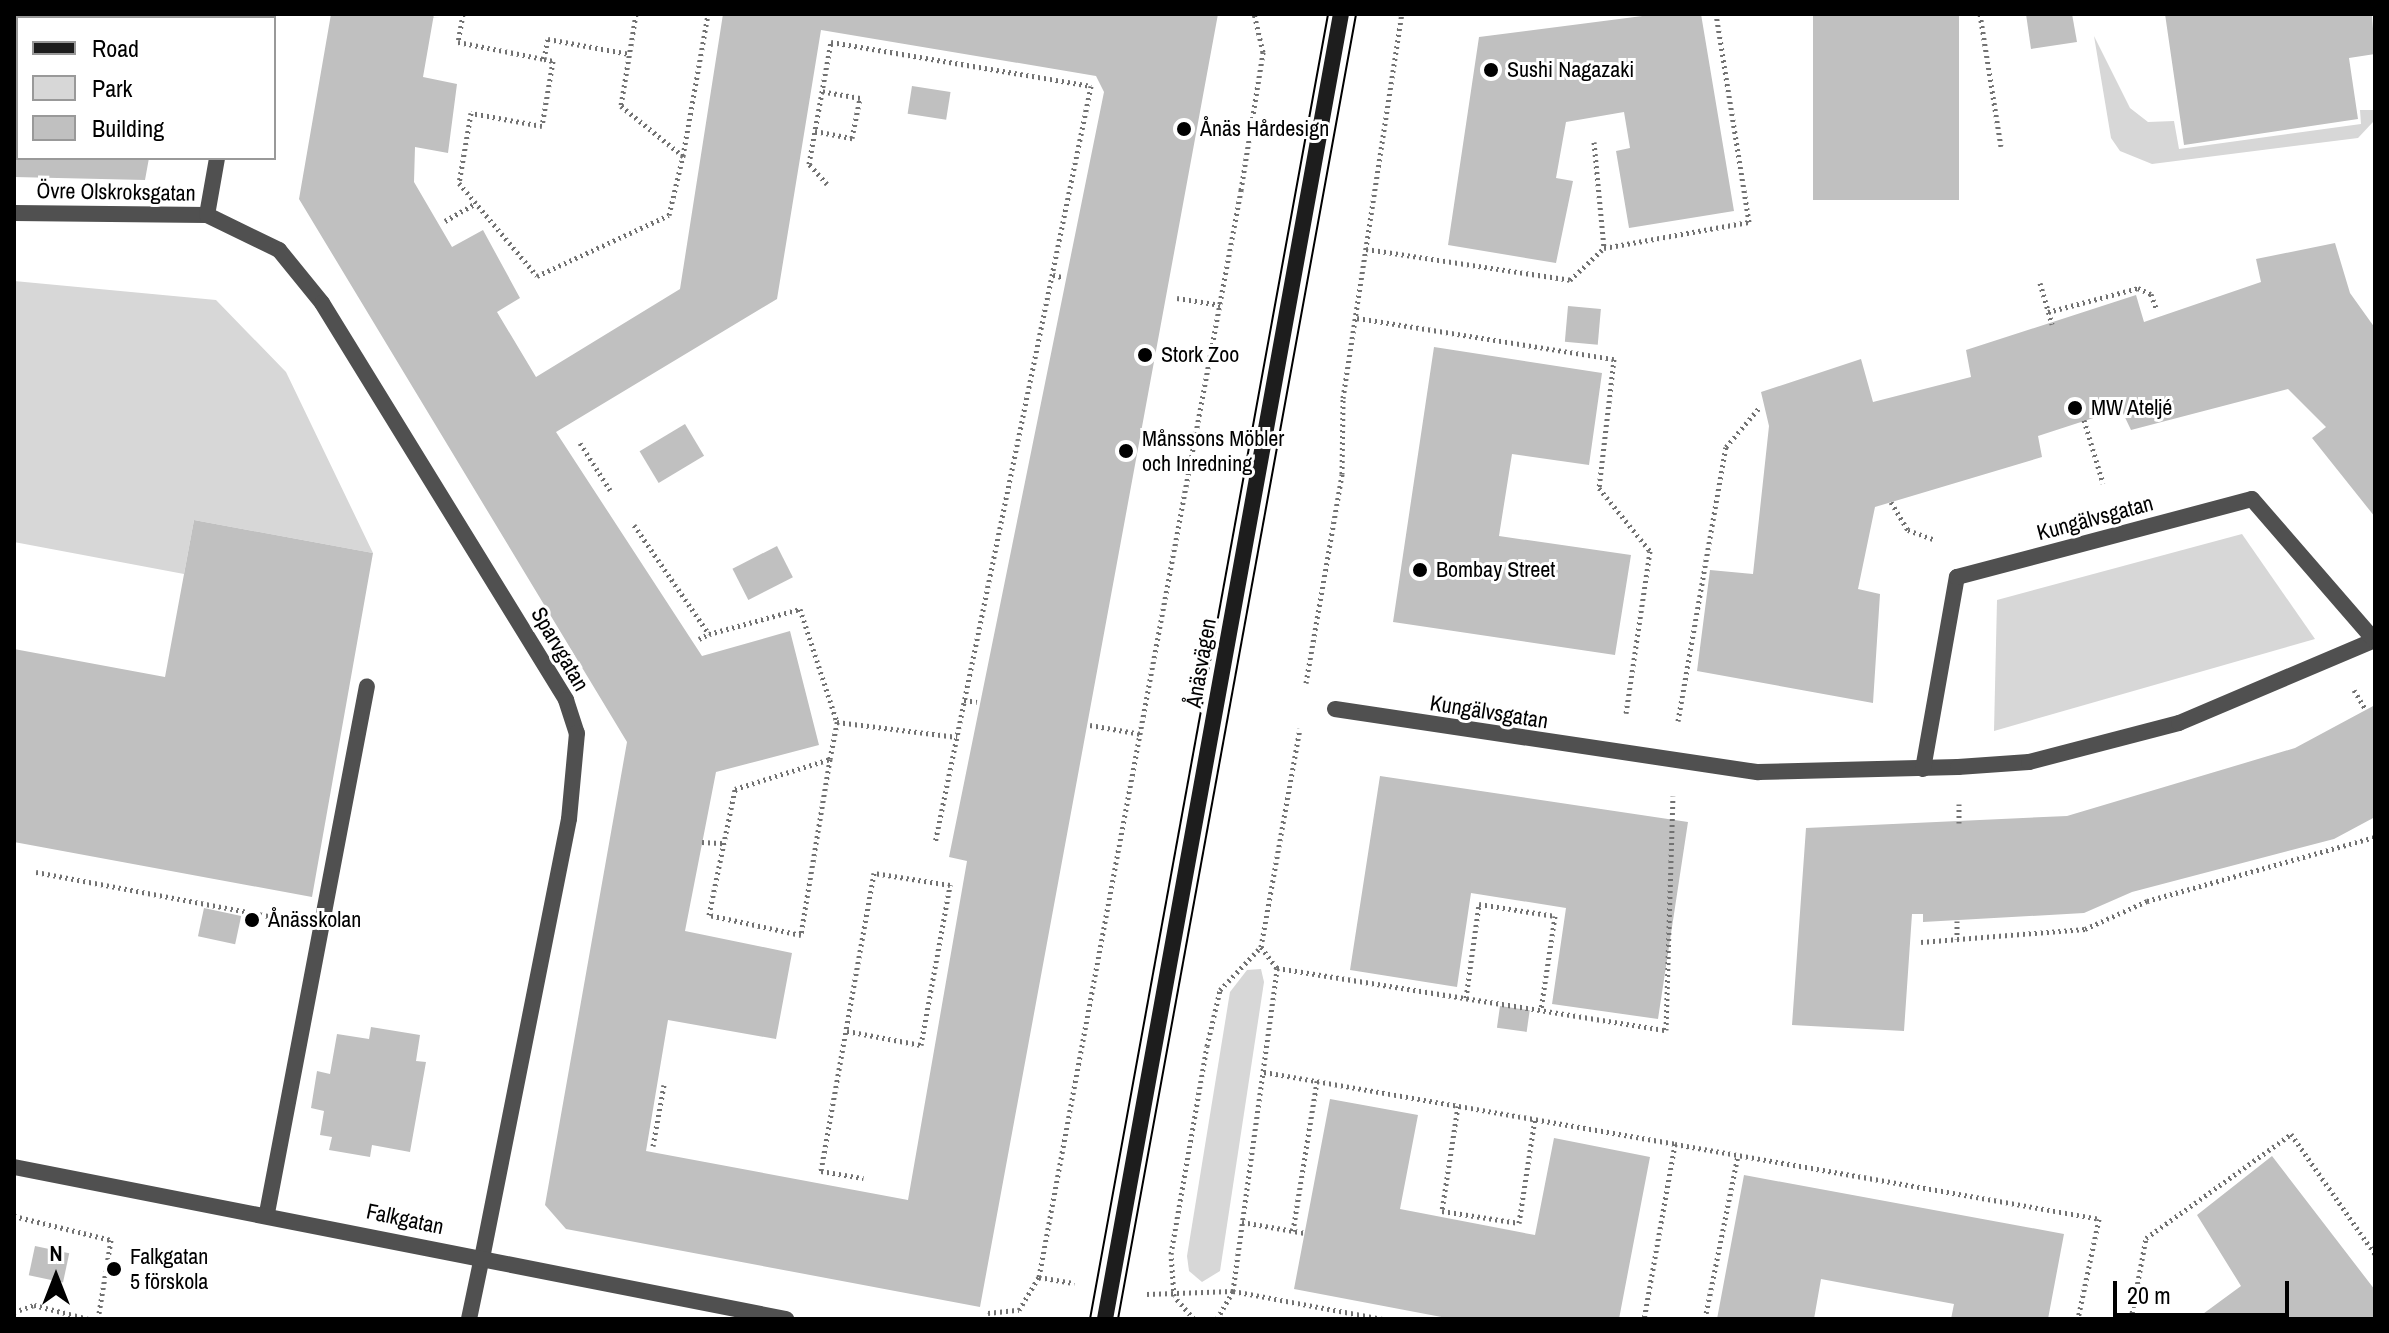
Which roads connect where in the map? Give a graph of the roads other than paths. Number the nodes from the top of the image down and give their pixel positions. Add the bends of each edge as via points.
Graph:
1 (1341, 14) edge
2 (217, 160) edge
3 (14, 213) edge
4 (207, 215) junction
5 (2375, 640) edge
6 (367, 686) dead end
7 (1335, 709) dead end
8 (1923, 769) junction
9 (14, 1167) edge
10 (267, 1213) junction
11 (482, 1257) junction
12 (469, 1319) edge
13 (786, 1319) edge
14 (1105, 1319) edge

1 - 14 street, Ånäsvägen
2 - 4 street, Övre Olskroksgatan
3 - 4 street, Övre Olskroksgatan
4 - 11 street, Sparvgatan via 279,250 322,303 566,700 577,733 569,819
5 - 8 street, Kungälvsgatan via 2179,723 2029,762
5 - 8 street, Kungälvsgatan via 2252,499 1957,577
6 - 10 street
7 - 8 street, Kungälvsgatan via 1674,764 1758,772
9 - 10 street, Falkgatan
10 - 11 street, Falkgatan
11 - 12 street, Sparvgatan
11 - 13 street, Falkgatan

